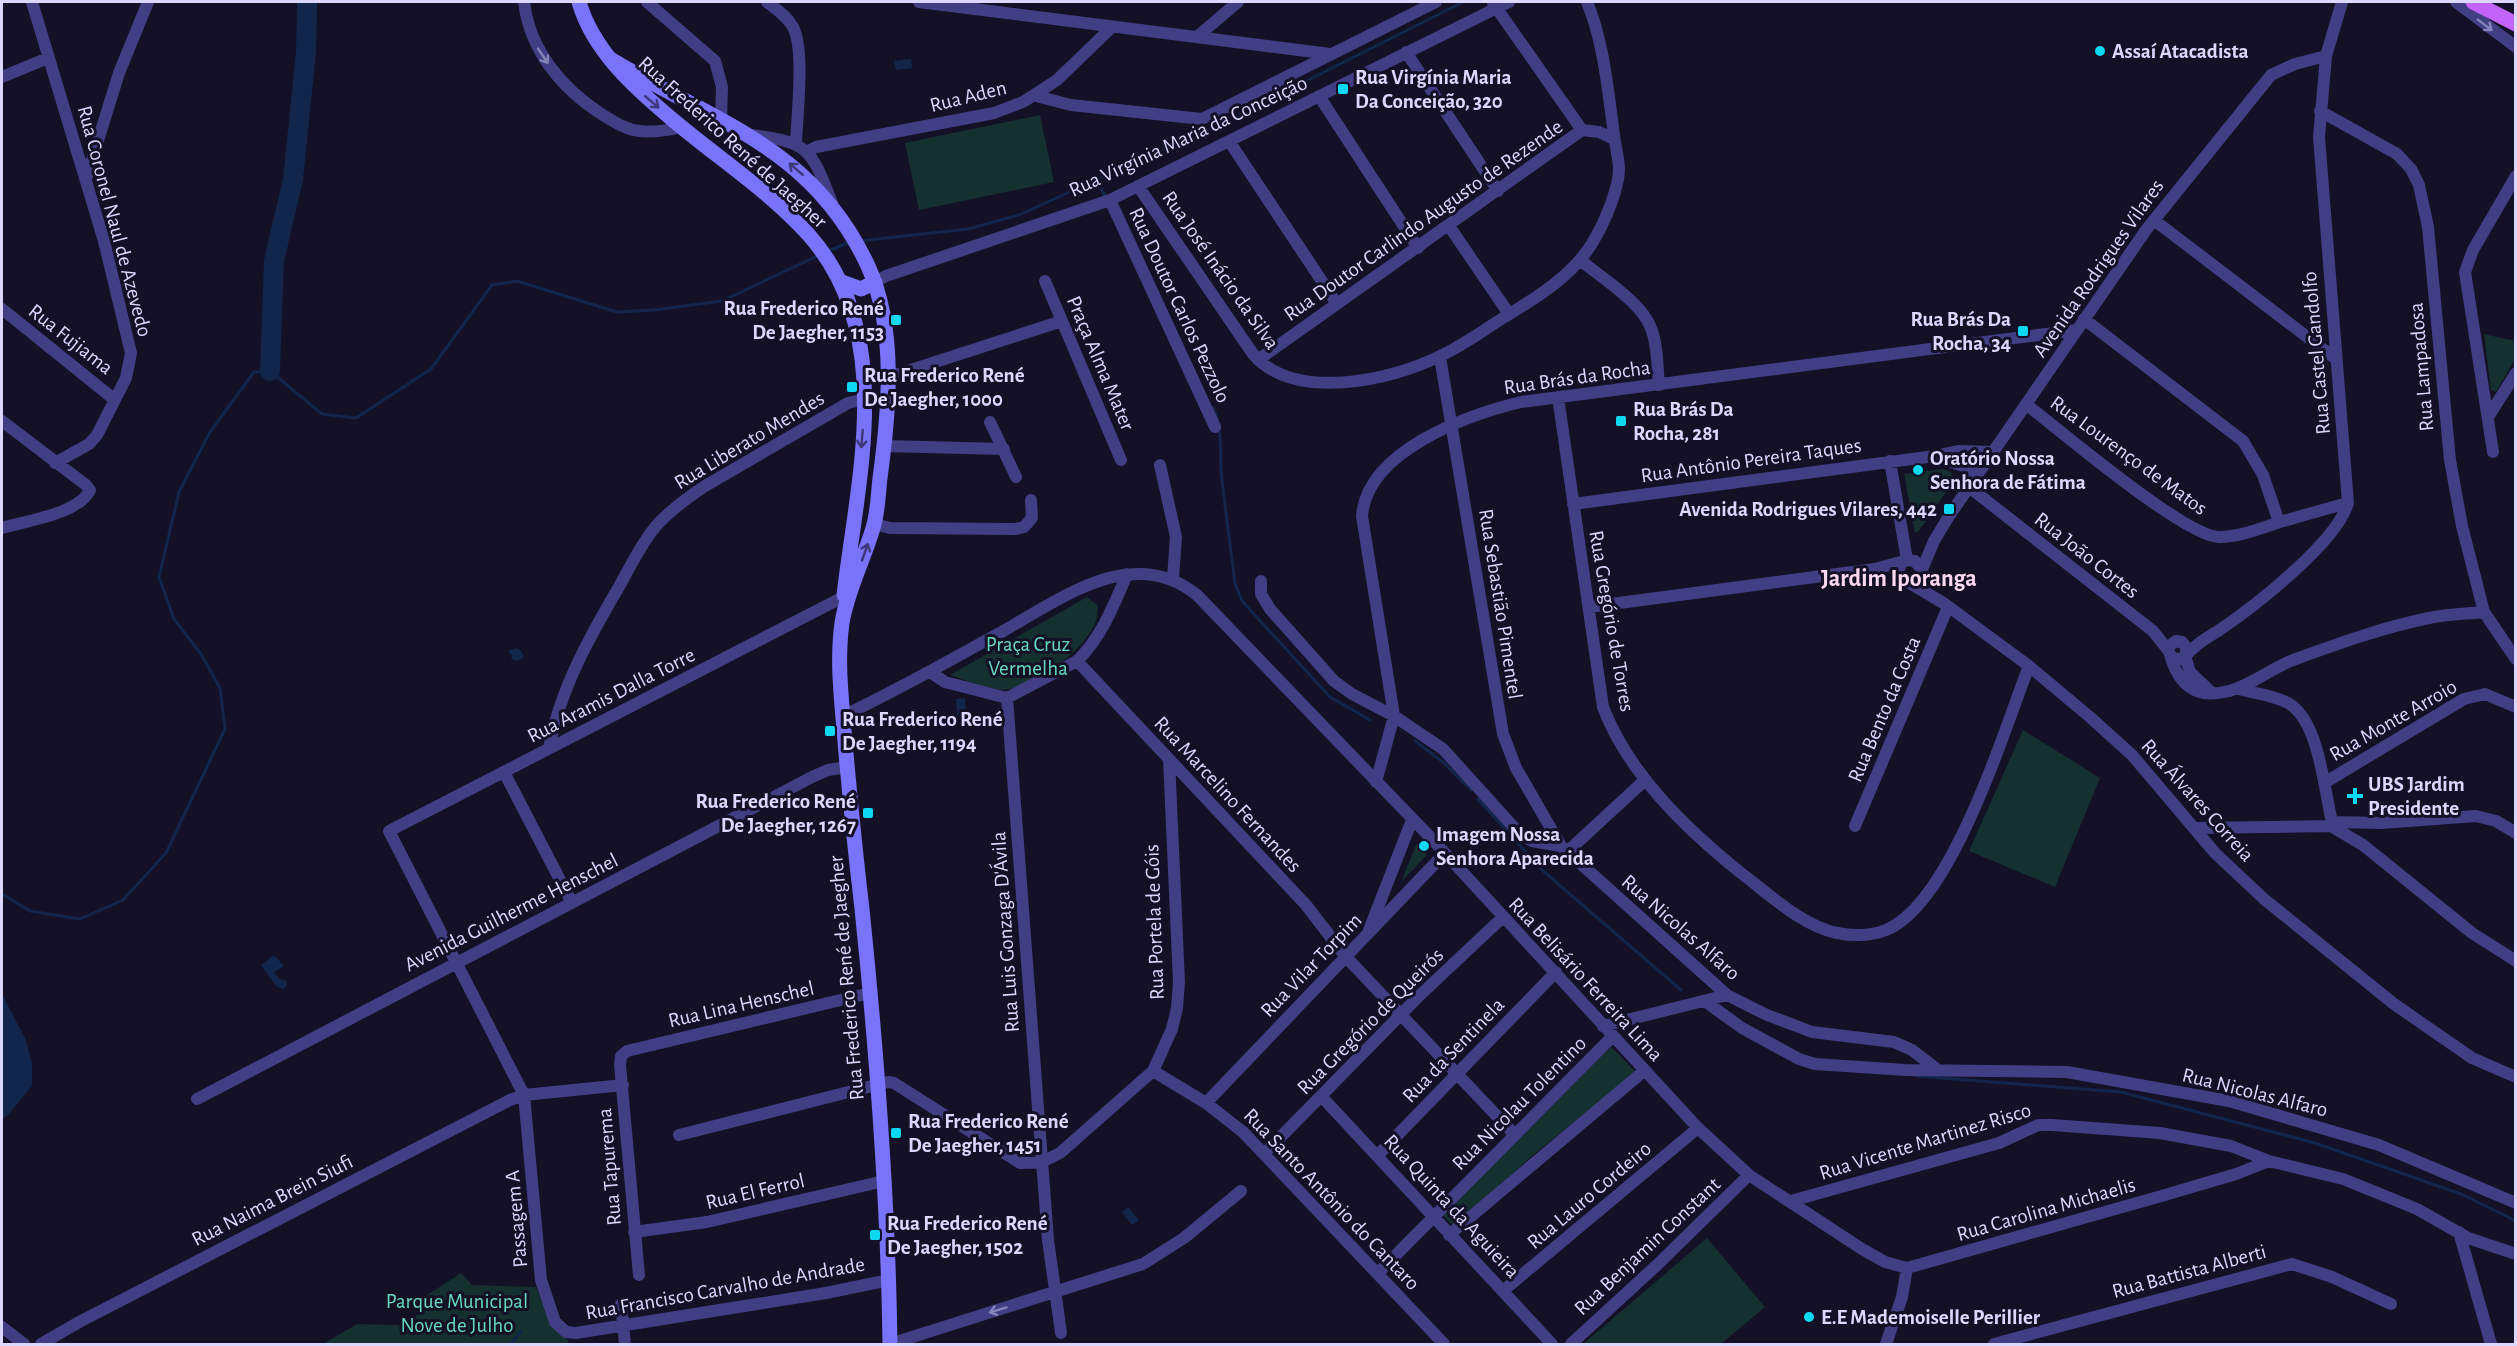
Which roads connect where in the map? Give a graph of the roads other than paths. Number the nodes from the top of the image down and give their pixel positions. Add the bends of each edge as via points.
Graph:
1 (32, 2) edge
2 (136, 2) edge
3 (148, 2) edge
4 (524, 2) edge
5 (579, 2) edge
6 (647, 2) edge
7 (766, 2) edge
8 (919, 2) edge
9 (1238, 2) edge
10 (1436, 2) edge
11 (1509, 2) edge
12 (1587, 2) edge
13 (2342, 2) edge
14 (2456, 2) edge
15 (2473, 2) edge
16 (947, 3) edge
17 (1494, 5) edge
18 (141, 18) junction
19 (2516, 24) edge
20 (1112, 27) junction
21 (1198, 36) junction
22 (2516, 47) edge
23 (1406, 52) junction
24 (1330, 54) junction
25 (2326, 56) junction
26 (48, 58) junction
27 (612, 60) junction
28 (2, 77) edge
29 (1036, 96) junction
30 (1319, 96) junction
31 (2320, 111) junction
32 (721, 121) junction
33 (682, 127) junction
34 (1582, 130) junction
35 (750, 135) junction
36 (1614, 139) junction
37 (1229, 141) junction
38 (796, 143) junction
39 (707, 147) junction
40 (808, 151) junction
41 (2516, 176) edge
42 (86, 179) junction
43 (1138, 186) junction
44 (1498, 192) junction
45 (1110, 200) junction
46 (834, 207) junction
47 (2154, 220) junction
48 (1449, 226) junction
49 (1418, 248) junction
50 (1580, 260) junction
51 (841, 281) junction
52 (1045, 281) dead end
53 (875, 282) junction
54 (1337, 304) junction
55 (2, 309) edge
56 (1509, 314) junction
57 (1062, 321) junction
58 (2080, 324) junction
59 (1440, 357) junction
60 (2336, 359) junction
61 (1258, 360) junction
62 (2516, 373) edge
63 (889, 377) junction
64 (1659, 385) junction
65 (1558, 397) junction
66 (865, 399) junction
67 (116, 400) junction
68 (2027, 405) junction
69 (2490, 414) junction
70 (2, 421) edge
71 (990, 422) dead end
72 (1453, 425) junction
73 (1215, 427) dead end
74 (884, 446) junction
75 (1004, 449) junction
76 (1993, 452) junction
77 (2493, 452) dead end
78 (1935, 456) junction
79 (1121, 460) dead end
80 (1890, 461) junction
81 (56, 463) junction
82 (1160, 465) dead end
83 (1977, 475) junction
84 (1016, 477) dead end
85 (1969, 487) junction
86 (1031, 500) dead end
87 (2348, 503) junction
88 (1573, 504) junction
89 (854, 510) junction
90 (2279, 522) junction
91 (875, 524) junction
92 (2, 528) edge
93 (1934, 541) junction
94 (1907, 560) junction
95 (1875, 569) junction
96 (1126, 574) junction
97 (1912, 576) junction
98 (1173, 578) junction
99 (1261, 581) dead end
100 (846, 599) junction
101 (1947, 606) junction
102 (1589, 607) junction
103 (2484, 612) junction
104 (2178, 650) junction
105 (2516, 659) edge
106 (1077, 661) junction
107 (2029, 666) junction
108 (930, 672) junction
109 (2238, 689) junction
110 (1006, 698) junction
111 (2516, 707) edge
112 (843, 716) junction
113 (1394, 716) junction
114 (549, 748) junction
115 (1169, 759) junction
116 (847, 767) junction
117 (504, 772) junction
118 (1645, 780) junction
119 (1376, 782) junction
120 (2324, 783) junction
121 (1412, 819) junction
122 (2331, 824) junction
123 (1855, 826) dead end
124 (2194, 828) junction
125 (2516, 833) edge
126 (1564, 849) junction
127 (1444, 854) junction
128 (572, 903) junction
129 (1503, 918) junction
130 (1366, 936) junction
131 (1346, 957) junction
132 (2516, 961) edge
133 (457, 962) junction
134 (1556, 972) junction
135 (870, 993) junction
136 (1727, 995) junction
137 (1706, 1002) junction
138 (1401, 1015) junction
139 (1603, 1026) junction
140 (1612, 1036) junction
141 (621, 1056) joint
142 (1938, 1070) junction
143 (1153, 1071) junction
144 (1644, 1071) junction
145 (1457, 1074) junction
146 (2516, 1077) edge
147 (622, 1085) junction
148 (878, 1085) junction
149 (524, 1095) junction
150 (1322, 1097) junction
151 (197, 1100) dead end
152 (1206, 1103) junction
153 (1698, 1128) junction
154 (680, 1135) dead end
155 (1515, 1135) junction
156 (1265, 1153) junction
157 (1378, 1155) junction
158 (2269, 1161) junction
159 (1042, 1162) junction
160 (1749, 1175) junction
161 (884, 1181) junction
162 (1241, 1191) dead end
163 (1791, 1201) junction
164 (2516, 1203) edge
165 (1433, 1216) junction
166 (634, 1232) junction
167 (2459, 1233) junction
168 (1449, 1234) junction
169 (2516, 1254) edge
170 (1907, 1268) junction
171 (1378, 1273) junction
172 (639, 1275) dead end
173 (889, 1280) junction
174 (1504, 1290) junction
175 (1053, 1293) junction
176 (621, 1304) dead end
177 (2391, 1304) dead end
178 (623, 1326) junction
179 (2, 1327) edge
180 (566, 1332) joint
181 (1061, 1333) dead end
182 (24, 1344) edge
183 (41, 1344) edge
184 (625, 1344) edge
185 (890, 1344) edge
186 (1444, 1344) edge
187 (1552, 1344) edge
188 (1571, 1344) edge
189 (1886, 1344) edge
190 (1994, 1344) edge
191 (2491, 1344) edge

1 - 26 street, Rua Coronel Naul de Azevedo
2 - 18 street
3 - 18 street
4 -> 33 street via 531,36 578,99 627,128 650,132
5 - 27 main road, Rua Frederico René de Jaegher via 590,30
6 - 32 street via 715,61 722,87
7 - 38 street via 787,19 796,34
8 - 16 street
9 - 21 street
10 - 24 street, Rua Virgínia Maria da Conceição
11 - 17 street, Rua Virgínia Maria da Conceição
12 - 36 street, Rua José Inácio da Silva via 1602,55
13 - 25 street, Rua Castel Gandolfo
14 -> 22 street
15 - 19 main road
16 - 20 street
17 - 23 street, Rua Virgínia Maria da Conceição
17 - 34 street
18 - 42 street via 119,73
20 - 21 street
20 - 29 street, Rua Aden
21 - 24 street
23 - 30 street, Rua Virgínia Maria da Conceição
23 - 44 street
24 - 29 street, Rua Virgínia Maria da Conceição via 1197,120 1071,105
25 - 31 street, Rua Castel Gandolfo
25 - 47 street, Avenida Rodrigues Vilares via 2271,75
26 - 28 street
26 - 42 street, Rua Coronel Naul de Azevedo
27 - 32 main road, Rua Frederico René de Jaegher
27 -> 33 main road, Rua Frederico René de Jaegher via 633,85
29 - 40 street, Rua Aden via 994,113
30 - 37 street, Rua Virgínia Maria da Conceição
30 - 49 street
31 - 60 street, Rua Castel Gandolfo
31 - 103 street, Rua Lampadosa via 2397,154 2419,185 2428,227 2450,460
32 - 35 main road, Rua Frederico René de Jaegher
32 - 39 main road via 708,129
33 - 39 main road, Rua Frederico René de Jaegher
34 - 36 street, Rua Doutor Carlindo Augusto de Rezende
34 - 44 street, Rua Doutor Carlindo Augusto de Rezende
35 - 38 street, Rua Frederico René de Jaegher
46 -> 35 main road, Rua Frederico René de Jaegher via 780,155
36 - 50 street, Rua José Inácio da Silva via 1619,162 1617,186
37 - 43 street, Rua Virgínia Maria da Conceição
37 - 54 street
38 - 40 street, Rua Frederico René de Jaegher
39 - 51 main road, Rua Frederico René de Jaegher via 817,244
40 - 46 street, Rua Frederico René de Jaegher
41 - 69 street via 2473,250 2465,272
42 - 67 street, Rua Coronel Naul de Azevedo via 131,353
43 - 45 street, Rua Virgínia Maria da Conceição
43 - 61 street, Rua José Inácio da Silva
44 - 48 street, Rua Doutor Carlindo Augusto de Rezende
45 - 53 street, Rua Virgínia Maria da Conceição
45 - 73 street, Rua Doutor Carlos Pezzolo
46 - 53 main road, Rua Frederico René de Jaegher
47 - 58 street, Avenida Rodrigues Vilares
47 - 60 street
48 - 49 street, Rua Doutor Carlindo Augusto de Rezende
48 - 56 street
49 - 54 street, Rua Doutor Carlindo Augusto de Rezende
50 - 56 street, Rua José Inácio da Silva
50 - 64 street via 1648,321
51 - 53 main road via 861,289
51 - 66 main road, Rua Frederico René de Jaegher via 860,337
52 - 57 street, Praça Alma Mater
53 - 63 main road, Rua Frederico René de Jaegher
54 - 61 street, Rua Doutor Carlindo Augusto de Rezende
55 - 67 street, Rua Fujiama
56 - 59 street, Rua José Inácio da Silva
57 - 63 street
57 - 79 street, Praça Alma Mater
58 - 64 street, Rua Brás da Rocha
58 - 68 street, Avenida Rodrigues Vilares
58 - 90 street via 2243,441 2263,475
59 - 61 street, Rua José Inácio da Silva via 1385,375 1325,384 1282,377
59 - 72 street, Rua Sebastião Pimentel
60 - 87 street, Rua Castel Gandolfo
62 - 69 street
63 - 74 main road, Rua Frederico René de Jaegher
64 - 65 street, Rua Brás da Rocha
65 - 72 street, Rua Brás da Rocha via 1505,406
65 - 88 street, Rua Gregório de Torres
66 -> 89 main road, Rua Frederico René de Jaegher
66 - 114 street, Rua Liberato Mendes via 848,403 705,486 684,499 655,527 579,658
67 - 81 street, Rua Coronel Naul de Azevedo via 89,444
68 - 76 street, Avenida Rodrigues Vilares
68 - 90 street, Rua Lourenço de Matos via 2150,500 2206,535 2236,535
69 - 77 street
70 - 81 street
71 - 75 street
72 - 113 street, Rua Brás da Rocha via 1393,460 1371,486 1363,506 1362,525
72 - 126 street, Rua Sebastião Pimentel via 1503,734 1527,790
74 - 75 street
74 - 91 main road, Rua Frederico René de Jaegher
75 - 84 street
76 - 78 street, Rua Antônio Pereira Taques via 1958,451
76 - 83 street, Avenida Rodrigues Vilares
78 - 80 street, Rua Antônio Pereira Taques
78 - 83 street, Rua Antônio Pereira Taques
80 - 88 street, Rua Antônio Pereira Taques
80 - 94 street
81 - 92 street via 88,487 86,497 44,517
82 - 98 street via 1176,537
83 - 85 street, Avenida Rodrigues Vilares
85 - 93 street, Avenida Rodrigues Vilares
85 - 104 street, Rua João Cortes
86 - 91 street via 1032,518 1016,529 890,528
87 - 90 street, Rua Lourenço de Matos
87 - 104 street via 2337,527 2307,560 2244,611
88 - 102 street, Rua Gregório de Torres
89 - 91 main road
89 - 100 main road, Rua Frederico René de Jaegher
100 -> 91 main road, Rua Frederico René de Jaegher
93 - 94 street, Avenida Rodrigues Vilares
93 - 97 street, Avenida Rodrigues Vilares
94 - 95 street
94 - 97 street, Rua Álvares Correia via 1918,563
94 - 97 street via 1898,568
95 - 97 street
95 - 102 street
96 - 98 street
96 - 106 street via 1105,623
96 - 108 street via 1099,582 1034,613
97 - 101 street, Rua Álvares Correia
98 - 119 street, Rua Belisário Ferreira Lima via 1197,596
99 - 113 street, Rua Nicolas Alfaro via 1261,594 1270,609 1334,681
100 - 112 main road, Rua Frederico René de Jaegher via 839,658
100 - 114 street, Rua Aramis Dalla Torre
101 - 107 street, Rua Álvares Correia
101 - 123 street, Rua Bento da Costa
102 - 118 street, Rua Gregório de Torres via 1603,707 1619,745
103 - 105 street, Rua Lampadosa
103 - 109 street via 2402,624 2292,661
104 - 109 street via 2190,672 2212,693
106 - 110 street
106 - 115 street, Rua Marcelino Fernandes
107 - 118 street, Rua Gregório de Torres via 1954,851 1927,895 1887,930 1862,935 1835,932 1798,914 1727,862
107 - 124 street, Rua Álvares Correia via 2132,755
108 - 110 street via 945,682
108 - 112 street
109 - 120 street via 2288,703 2304,716
110 - 159 street, Rua Luis Gonzaga D'Ávila
111 - 120 street, Rua Monte Arroio via 2485,694 2464,699
112 - 116 main road, Rua Frederico René de Jaegher
113 - 119 street, Rua Brás da Rocha
113 - 126 street, Rua Nicolas Alfaro via 1450,755 1519,833
114 - 117 street, Rua Aramis Dalla Torre
115 - 131 street, Rua Marcelino Fernandes via 1306,905
115 - 143 street, Rua Portela de Góis via 1178,1008
116 - 128 street, Avenida Guilherme Henschel via 812,777
116 - 135 main road, Rua Frederico René de Jaegher
117 - 128 street
117 - 133 street, Rua Aramis Dalla Torre via 389,831
118 - 126 street
119 - 121 street, Rua Belisário Ferreira Lima
120 - 122 street
121 - 127 street, Rua Belisário Ferreira Lima
121 - 130 street
122 - 124 street
122 - 125 street via 2476,816 2496,821
122 - 132 street via 2472,933
124 - 146 street, Rua Álvares Correia via 2252,888 2394,1004 2464,1053
126 - 136 street, Rua Nicolas Alfaro
127 - 129 street, Rua Belisário Ferreira Lima
127 - 130 street, Rua Vilar Torpim
128 - 133 street, Avenida Guilherme Henschel
129 - 134 street, Rua Belisário Ferreira Lima
129 - 138 street, Rua Gregório de Queirós
130 - 131 street, Rua Vilar Torpim
131 - 138 street, Rua Marcelino Fernandes
131 - 152 street, Rua Vilar Torpim
133 - 149 street
133 - 151 street, Avenida Guilherme Henschel
134 - 139 street, Rua Belisário Ferreira Lima
134 - 145 street, Rua da Sentinela
135 - 141 street, Rua Lina Henschel via 627,1051
135 - 148 main road, Rua Frederico René de Jaegher
136 - 137 street
136 - 142 street, Rua Nicolas Alfaro via 1812,1032 1894,1042
137 - 139 street
137 - 142 street, Rua Nicolas Alfaro via 1742,1028 1799,1059 1826,1065
138 - 145 street, Rua Marcelino Fernandes
138 - 150 street, Rua Gregório de Queirós
139 - 140 street, Rua Belisário Ferreira Lima
140 - 144 street, Rua Belisário Ferreira Lima
140 - 155 street, Rua Nicolau Tolentino
141 - 147 street, Rua Tapurema
142 - 164 street, Rua Nicolas Alfaro via 2067,1072 2229,1101 2383,1147
143 - 152 street, Rua Santo Antônio do Cantaro
143 - 159 street, Rua Portela de Góis via 1060,1153
144 - 153 street, Rua Belisário Ferreira Lima
144 - 168 street
145 - 155 street, Rua Marcelino Fernandes
145 - 157 street, Rua da Sentinela
147 - 149 street
147 - 166 street, Rua Tapurema
148 - 154 street
148 - 159 street via 894,1083 1020,1163
148 - 161 main road, Rua Frederico René de Jaegher
149 - 180 street, Passagem A via 541,1280 555,1322
149 - 183 street, Rua Naima Brein Siufi
150 - 156 street, Rua Gregório de Queirós
150 - 157 street, Rua Quinta da Aguieira
152 - 156 street, Rua Santo Antônio do Cantaro
153 - 160 street, Rua Belisário Ferreira Lima
153 - 174 street, Rua Lauro Cordeiro
155 - 165 street, Rua Nicolau Tolentino
156 - 171 street, Rua Santo Antônio do Cantaro
157 - 165 street, Rua Quinta da Aguieira
158 - 163 street, Rua Vicente Martinez Risco via 2203,1140 2038,1125 1999,1143
158 - 167 street, Rua Vicente Martinez Risco via 2352,1183 2422,1212
158 - 170 street, Rua Carolina Michaelis via 2165,1196
159 - 175 street, Rua Luis Gonzaga D'Ávila
160 - 163 street, Rua Belisário Ferreira Lima
160 - 188 street, Rua Benjamin Constant
161 - 166 street, Rua El Ferrol via 707,1222
161 - 173 main road, Rua Frederico René de Jaegher
162 - 175 street via 1152,1260
163 - 170 street, Rua Belisário Ferreira Lima via 1862,1249 1885,1262
165 - 168 street, Rua Quinta da Aguieira
165 - 171 street, Rua Nicolau Tolentino
166 - 172 street, Rua Tapurema
167 - 169 street, Rua Vicente Martinez Risco
167 - 191 street
168 - 174 street, Rua Quinta da Aguieira
170 - 189 street
171 - 186 street, Rua Santo Antônio do Cantaro
173 - 178 street, Rua Francisco Carvalho de Andrade
173 - 185 main road, Rua Frederico René de Jaegher
174 - 187 street, Rua Quinta da Aguieira
175 - 181 street, Rua Luis Gonzaga D'Ávila
175 -> 185 street
176 - 178 street
177 - 190 street, Rua Battista Alberti via 2292,1264
178 - 180 street, Rua Francisco Carvalho de Andrade
178 - 184 street
179 - 182 street

